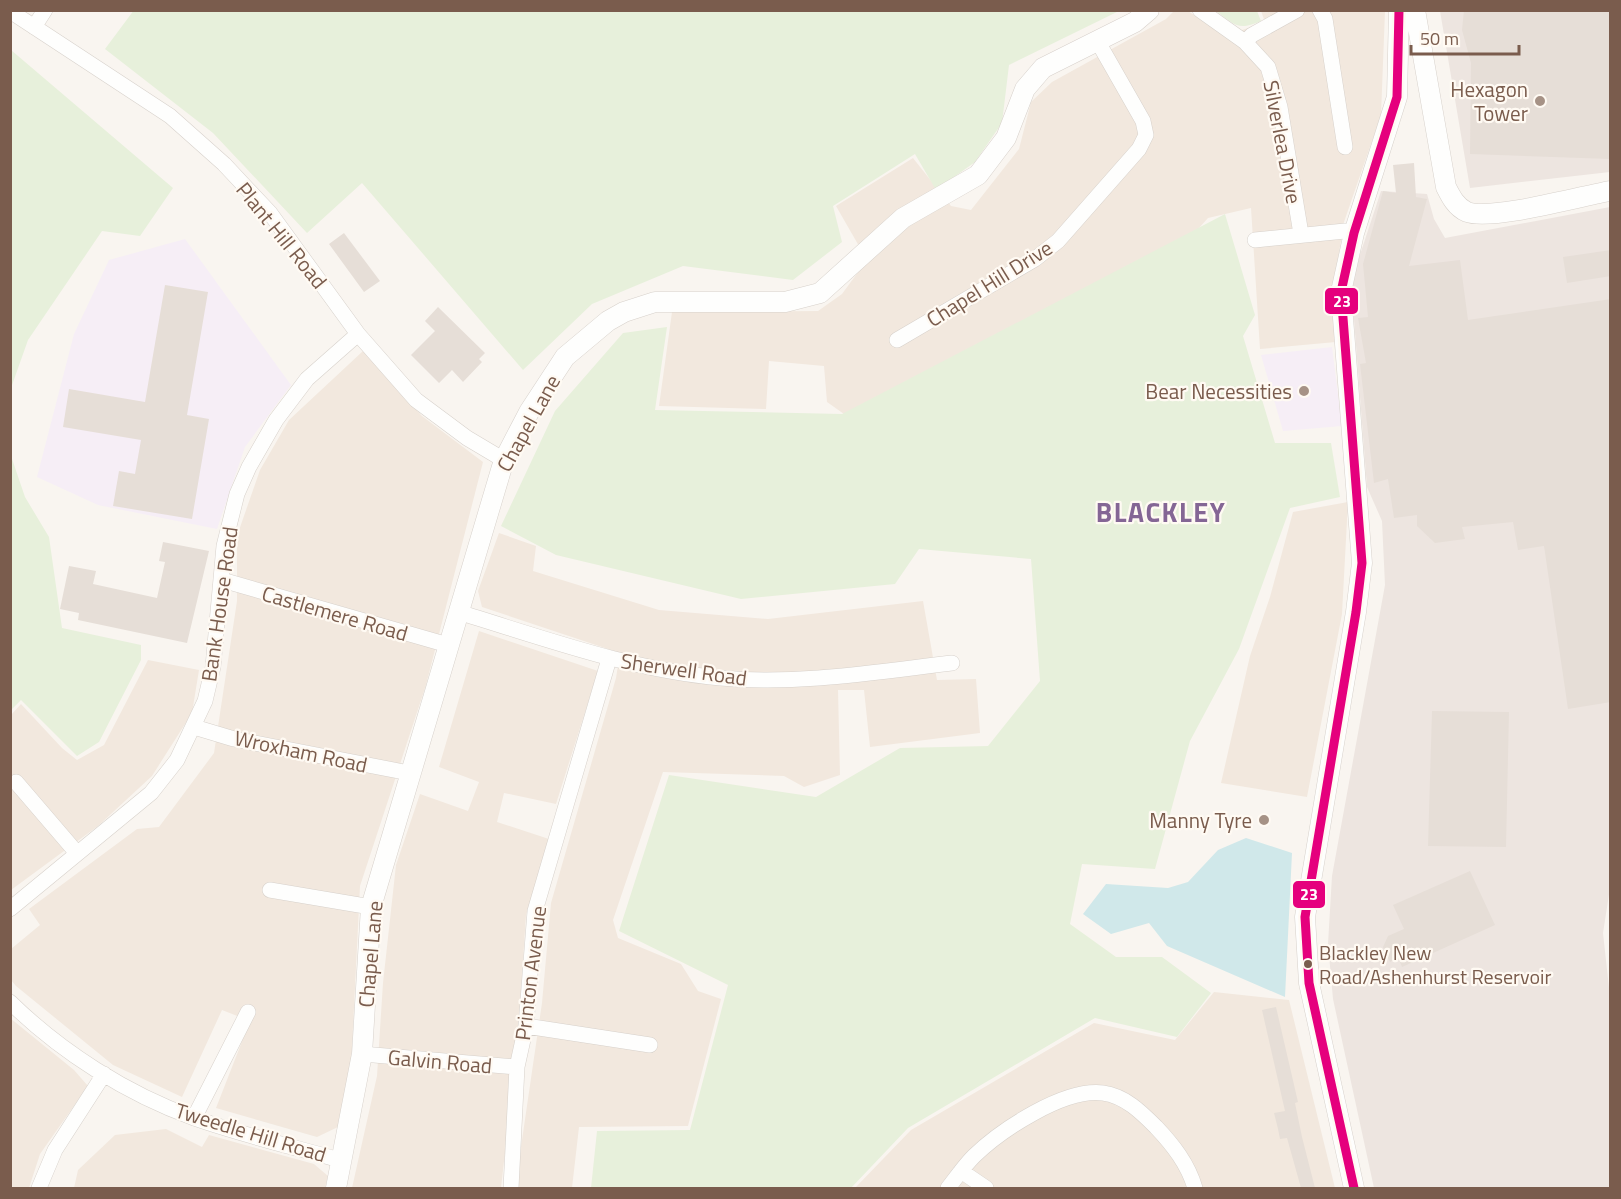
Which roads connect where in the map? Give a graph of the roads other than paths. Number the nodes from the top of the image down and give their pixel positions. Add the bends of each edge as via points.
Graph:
1 (45, 10) edge
2 (1149, 10) edge
3 (1200, 10) edge
4 (1297, 10) edge
5 (1320, 10) edge
6 (1398, 10) edge
7 (1415, 10) edge
8 (10, 11) edge
9 (34, 27) junction
10 (1098, 42) junction
11 (1245, 42) junction
12 (1345, 147) dead end
13 (1611, 191) edge
14 (1300, 234) junction
15 (1354, 234) junction
16 (1255, 240) dead end
17 (358, 334) junction
18 (897, 340) dead end
19 (504, 460) junction
20 (222, 580) junction
21 (458, 612) junction
22 (448, 645) junction
23 (609, 659) junction
24 (952, 663) dead end
25 (194, 727) junction
26 (409, 773) junction
27 (16, 782) dead end
28 (76, 852) junction
29 (270, 890) dead end
30 (371, 907) junction
31 (10, 909) edge
32 (10, 1002) edge
33 (248, 1012) dead end
34 (526, 1026) junction
35 (650, 1045) dead end
36 (362, 1054) junction
37 (517, 1067) junction
38 (104, 1074) junction
39 (194, 1118) junction
40 (343, 1161) junction
41 (962, 1171) junction
42 (39, 1188) edge
43 (336, 1188) edge
44 (511, 1188) edge
45 (948, 1188) edge
46 (986, 1188) edge
47 (1195, 1188) edge
48 (1354, 1188) edge

1 - 9 street
2 - 10 street, Chapel Lane
3 - 11 street, Silverlea Drive
4 - 11 street
5 - 12 street via 1325,19
6 - 15 street via 1397,97
7 - 13 street via 1446,187 1458,206 1468,213 1492,214
8 - 9 street, Plant Hill Road
9 - 17 street, Plant Hill Road via 170,116 224,164 270,213
10 - 18 street, Chapel Hill Drive via 1143,121 1146,135 1139,149 1058,241 1035,259
10 - 19 street, Chapel Lane via 1043,68 1033,78 1006,138 978,176 903,218 820,292 785,302 655,302 608,321 565,357
11 - 14 street, Silverlea Drive via 1268,67 1273,80
14 - 15 street
14 - 16 street
15 - 48 street via 1341,292 1362,563 1310,880 1305,939 1312,1001
17 - 19 street, Plant Hill Road via 416,400
17 - 20 street, Bank House Road via 307,380 255,453 237,494
19 - 21 street, Chapel Lane
20 - 22 street, Castlemere Road
20 - 25 street, Bank House Road via 213,667
21 - 22 street, Chapel Lane
21 - 23 street, Sherwell Road
22 - 26 street, Chapel Lane
23 - 24 street, Sherwell Road via 722,678 789,680
23 - 34 street, Printon Avenue via 535,912
25 - 26 street, Wroxham Road via 234,739
25 - 28 street, Bank House Road via 177,760 151,793
26 - 30 street, Chapel Lane
27 - 28 street
28 - 31 street, Bank House Road
29 - 30 street
30 - 36 street, Chapel Lane
32 - 38 street, Tweedle Hill Road via 61,1045
33 - 39 street
34 - 35 street
34 - 37 street, Printon Avenue
36 - 37 street, Galvin Road
36 - 40 street, Chapel Lane
37 - 44 street, Printon Avenue
38 - 39 street, Tweedle Hill Road
38 - 42 street via 55,1150
39 - 40 street, Tweedle Hill Road
40 - 43 street, Chapel Lane
41 - 45 street
41 - 46 street
41 - 47 street via 988,1143 1052,1105 1077,1094 1104,1093 1128,1103 1165,1137

